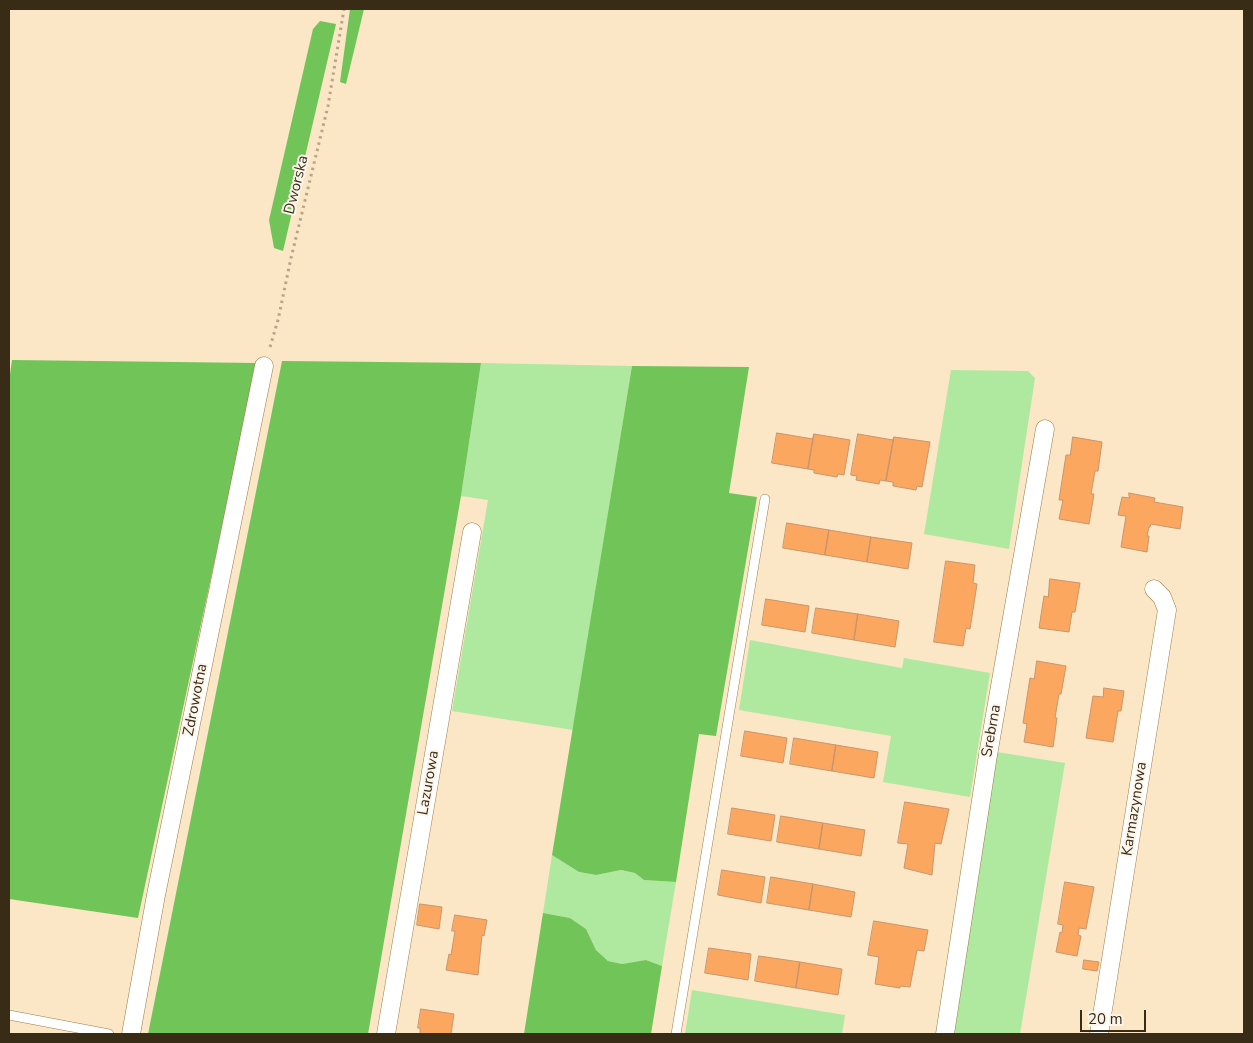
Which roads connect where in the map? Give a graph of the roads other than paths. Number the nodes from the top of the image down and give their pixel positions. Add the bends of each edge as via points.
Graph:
1 (264, 366) road end
2 (1044, 429) dead end
3 (764, 499) dead end
4 (472, 532) dead end
5 (1154, 589) dead end
6 (9, 1016) edge
7 (109, 1034) edge
8 (131, 1034) edge
9 (386, 1034) edge
10 (676, 1034) edge
11 (945, 1034) edge
12 (1099, 1034) edge

1 - 8 street, Zdrowotna
2 - 11 street, Srebrna via 988,755
3 - 10 lane
4 - 9 street, Lazurowa
5 - 12 street, Karmazynowa via 1162,597 1167,610
6 - 7 lane

